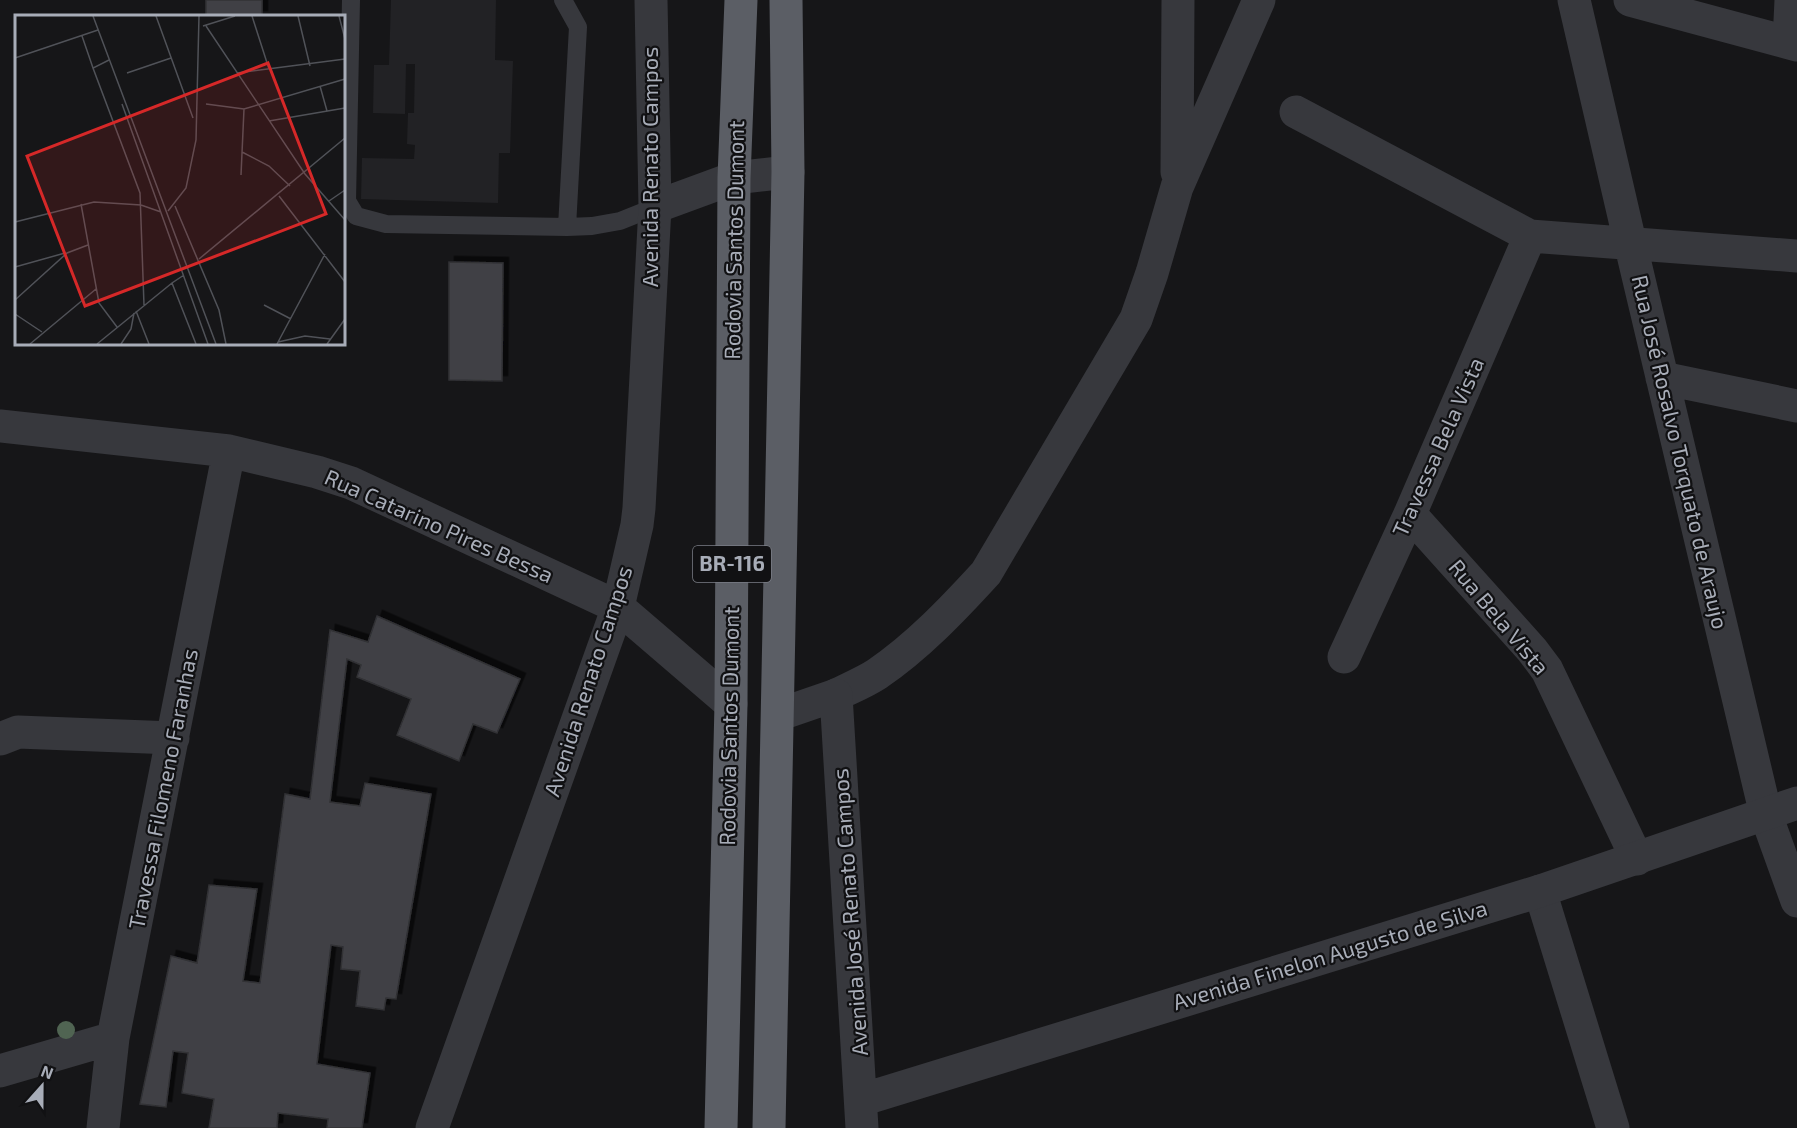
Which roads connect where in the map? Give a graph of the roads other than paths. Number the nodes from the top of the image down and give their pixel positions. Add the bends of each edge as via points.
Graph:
1 (351, 0) edge
2 (563, 0) edge
3 (651, 0) edge
4 (741, 0) edge
5 (786, 0) edge
6 (1179, 0) edge
7 (1259, 0) edge
8 (1574, 0) edge
9 (1630, 0) edge
10 (1791, 0) edge
11 (1793, 44) edge
12 (1296, 112) dead end
13 (788, 172) junction
14 (734, 178) junction
15 (1177, 187) junction
16 (655, 207) junction
17 (567, 227) junction
18 (1530, 236) junction
19 (1630, 242) junction
20 (1797, 256) edge
21 (1662, 378) junction
22 (1797, 406) edge
23 (0, 426) edge
24 (229, 451) junction
25 (1410, 514) junction
26 (618, 607) junction
27 (1344, 657) dead end
28 (836, 695) junction
29 (731, 704) junction
30 (778, 715) junction
31 (6, 734) edge
32 (173, 738) junction
33 (1797, 803) edge
34 (1766, 815) junction
35 (1637, 859) junction
36 (1540, 891) junction
37 (1797, 901) edge
38 (113, 1038) junction
39 (0, 1071) edge
40 (862, 1114) edge
41 (103, 1128) edge
42 (432, 1128) edge
43 (721, 1128) edge
44 (769, 1128) edge
45 (1613, 1128) edge

1 - 17 lane via 347,201 356,216 386,224
2 - 17 lane via 578,27
3 - 16 street, Avenida Renato Campos
4 - 14 highway, Rodovia Santos Dumont / BR-116
5 - 13 highway, BR-116
6 - 15 street
7 - 15 street
8 - 19 street, Rua José Rosalvo Torquato de Araujo
9 - 11 street
10 - 11 street
12 - 18 street
13 - 14 street
13 - 30 highway, BR-116
14 - 16 street
14 - 29 highway, Rodovia Santos Dumont / BR-116
15 - 28 street via 1136,319 986,573 919,640 877,674
16 - 17 lane via 620,221
16 - 26 street, Avenida Renato Campos via 639,508
18 - 19 street
18 - 25 street, Travessa Bela Vista
19 - 20 street
19 - 21 street, Rua José Rosalvo Torquato de Araujo
21 - 22 street
21 - 34 street, Rua José Rosalvo Torquato de Araujo
23 - 24 street, Rua Catarino Pires Bessa
24 - 26 street, Rua Catarino Pires Bessa via 351,483
24 - 32 street, Travessa Filomeno Faranhas
25 - 27 street, Travessa Bela Vista
25 - 35 street, Rua Bela Vista via 1547,670
26 - 29 street, Rua Catarino Pires Bessa
26 - 42 street, Avenida Renato Campos
28 - 30 street
28 - 40 street, Avenida José Renato Campos
29 - 43 highway, Rodovia Santos Dumont / BR-116
30 - 44 highway, BR-116
31 - 32 street
32 - 38 street, Travessa Filomeno Faranhas
33 - 34 street, Avenida Finelon Augusto de Silva
34 - 35 street, Avenida Finelon Augusto de Silva
34 - 37 street, Rua José Rosalvo Torquato de Araujo
35 - 36 street, Avenida Finelon Augusto de Silva
36 - 40 street, Avenida Finelon Augusto de Silva
36 - 45 street
38 - 39 street
38 - 41 street, Travessa Filomeno Faranhas

